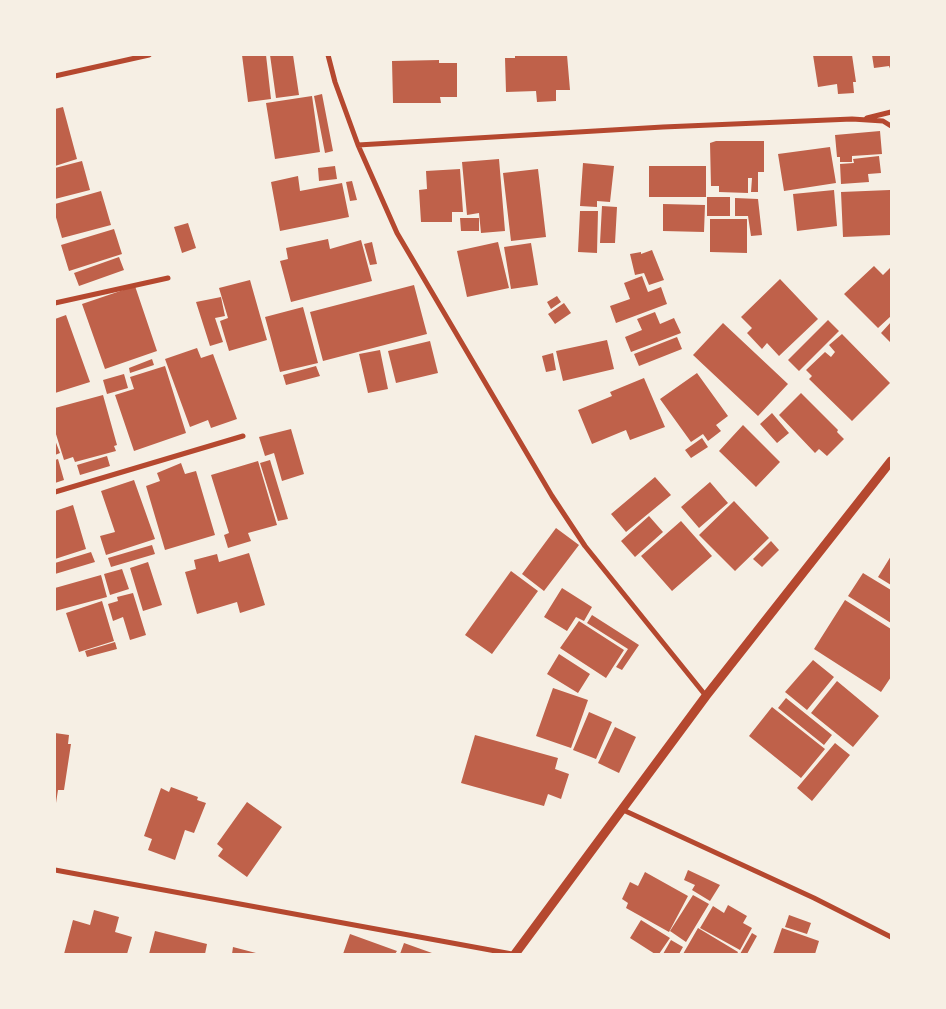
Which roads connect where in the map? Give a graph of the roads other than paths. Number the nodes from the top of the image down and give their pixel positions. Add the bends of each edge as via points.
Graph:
1 (149, 55) edge
2 (328, 55) edge
3 (55, 76) edge
4 (891, 112) edge
5 (864, 119) junction
6 (891, 126) edge
7 (358, 145) junction
8 (168, 278) dead end
9 (55, 303) edge
10 (242, 436) dead end
11 (891, 461) edge
12 (55, 492) edge
13 (706, 696) junction
14 (621, 809) junction
15 (55, 870) edge
16 (891, 937) edge
17 (513, 954) edge

1 - 3 street
2 - 7 street
4 - 5 street
5 - 6 street via 882,121
5 - 7 street via 653,127
7 - 13 street via 397,233 552,496 585,546
8 - 9 street
10 - 12 street
11 - 13 street
13 - 14 street
14 - 16 street
14 - 17 street
15 - 17 street

